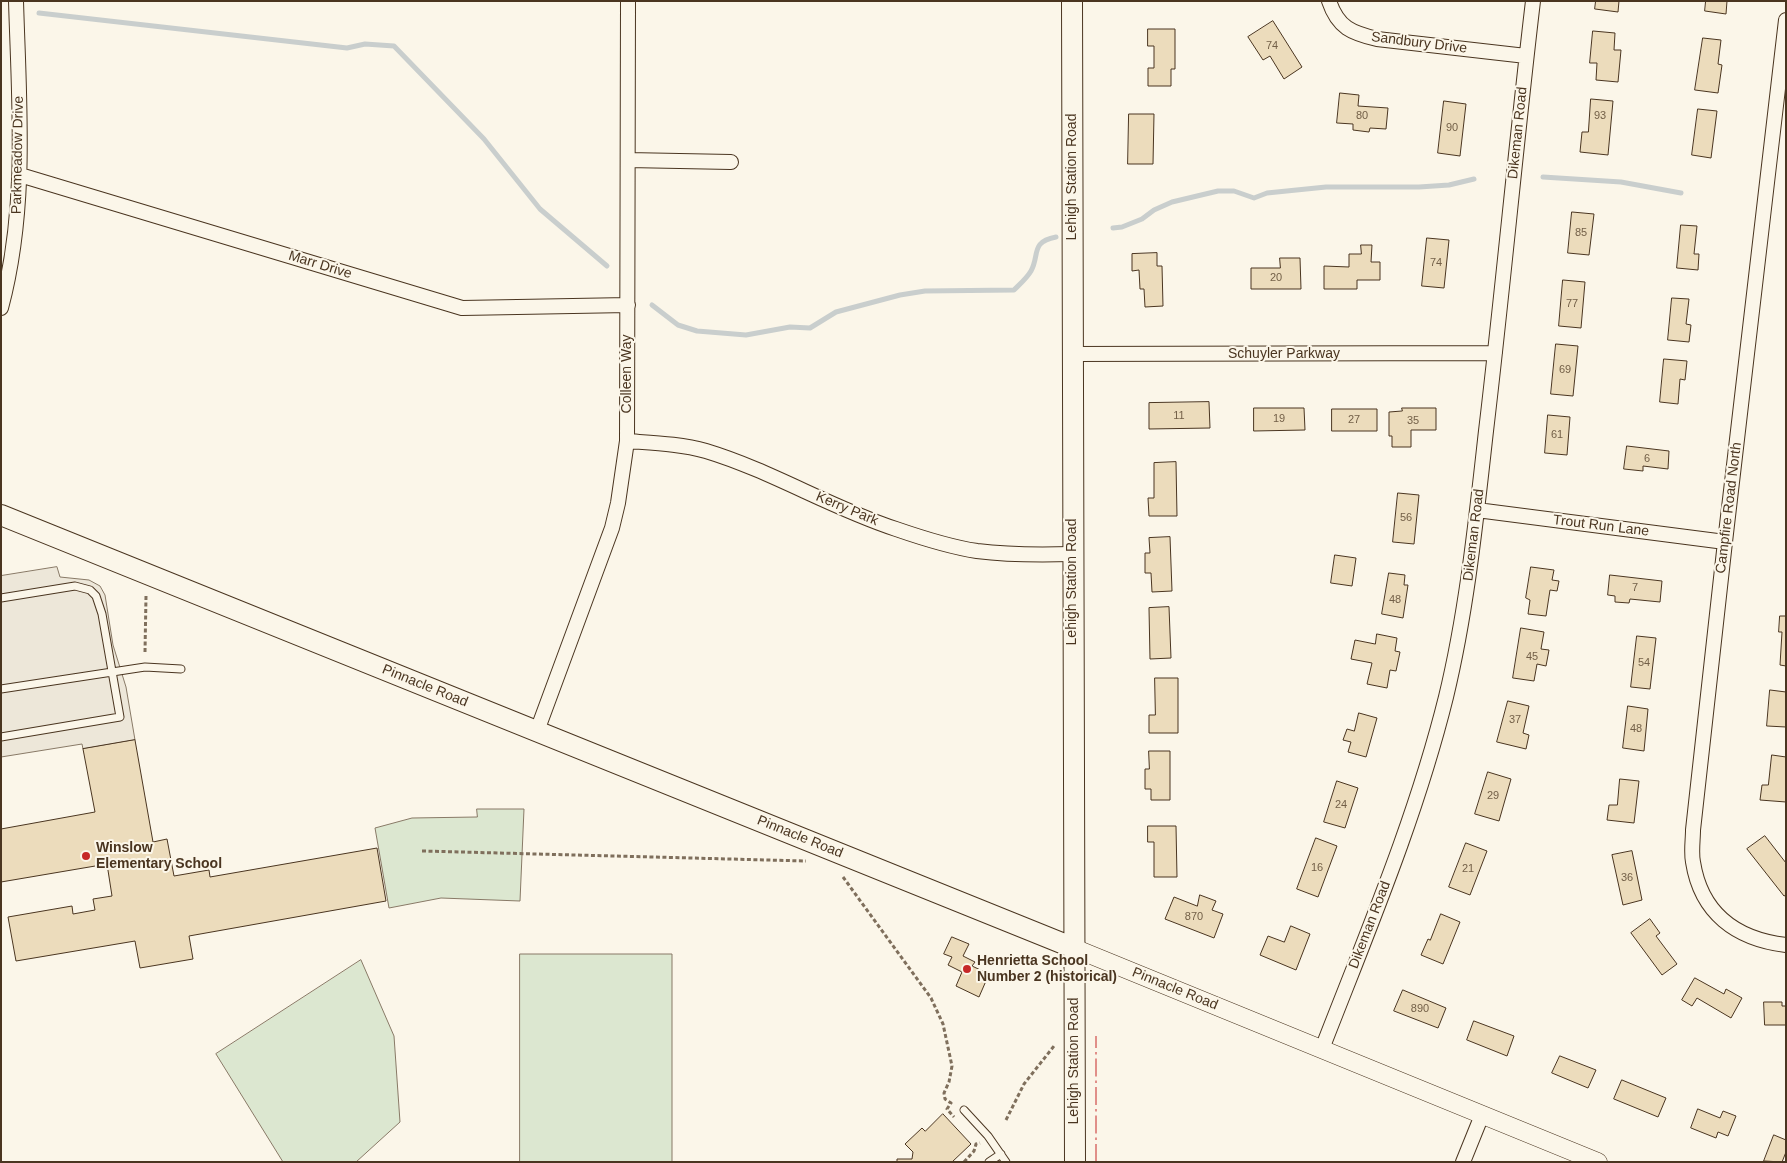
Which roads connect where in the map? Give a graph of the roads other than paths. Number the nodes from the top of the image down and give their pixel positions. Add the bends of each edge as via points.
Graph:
1 (16, 1) edge
2 (628, 1) edge
3 (1072, 1) edge
4 (1329, 1) edge
5 (1533, 1) edge
6 (1786, 20) edge
7 (1526, 56) junction
8 (628, 160) junction
9 (731, 162) dead end
10 (20, 175) junction
11 (628, 305) junction
12 (1, 308) edge
13 (1496, 353) junction
14 (1072, 354) junction
15 (627, 441) junction
16 (1477, 510) junction
17 (1, 515) edge
18 (1724, 542) junction
19 (1072, 554) junction
20 (1, 598) edge
21 (181, 669) dead end
22 (112, 671) junction
23 (1, 689) edge
24 (537, 731) junction
25 (1, 737) edge
26 (1786, 945) edge
27 (1074, 948) junction
28 (1322, 1049) junction
29 (964, 1110) dead end
30 (1482, 1115) junction
31 (1001, 1154) junction
32 (989, 1162) edge
33 (1006, 1162) edge
34 (1075, 1162) edge
35 (1463, 1162) edge
36 (1598, 1162) edge

1 - 10 street, Parkmeadow Drive
2 - 8 street, Colleen Way
3 - 14 main road, Lehigh Station Road
4 - 7 street, Sandbury Drive via 1340,21 1356,34
5 - 7 street, Dikeman Road
6 - 18 street, Campfire Road North
7 - 13 street, Dikeman Road
8 - 9 street
8 - 11 street, Colleen Way
10 - 11 street, Marr Drive via 462,308
10 - 12 street, Parkmeadow Drive via 16,236
11 - 15 street, Colleen Way
13 - 14 street, Schuyler Parkway
13 - 16 street, Dikeman Road
14 - 19 main road, Lehigh Station Road
15 - 19 street, Kerry Park via 705,451 865,518 938,542 976,551 1018,555
15 - 24 street, Colleen Way via 612,528
16 - 18 street, Trout Run Lane
16 - 28 street, Dikeman Road via 1459,633 1429,760 1392,869
17 - 24 main road, Pinnacle Road
18 - 26 street, Campfire Road North via 1692,860 1698,884 1708,902 1731,928 1750,937
19 - 27 main road, Lehigh Station Road
20 - 22 lane via 75,586 90,590 99,603
21 - 22 lane via 145,667
22 - 23 lane
22 - 25 lane via 120,717
24 - 27 main road, Pinnacle Road
27 - 28 street, Pinnacle Road
27 - 34 main road, Lehigh Station Road
28 - 30 street, Pinnacle Road
29 - 31 lane
30 - 35 street
30 - 36 street, Pinnacle Road
31 - 32 lane
31 - 33 lane

